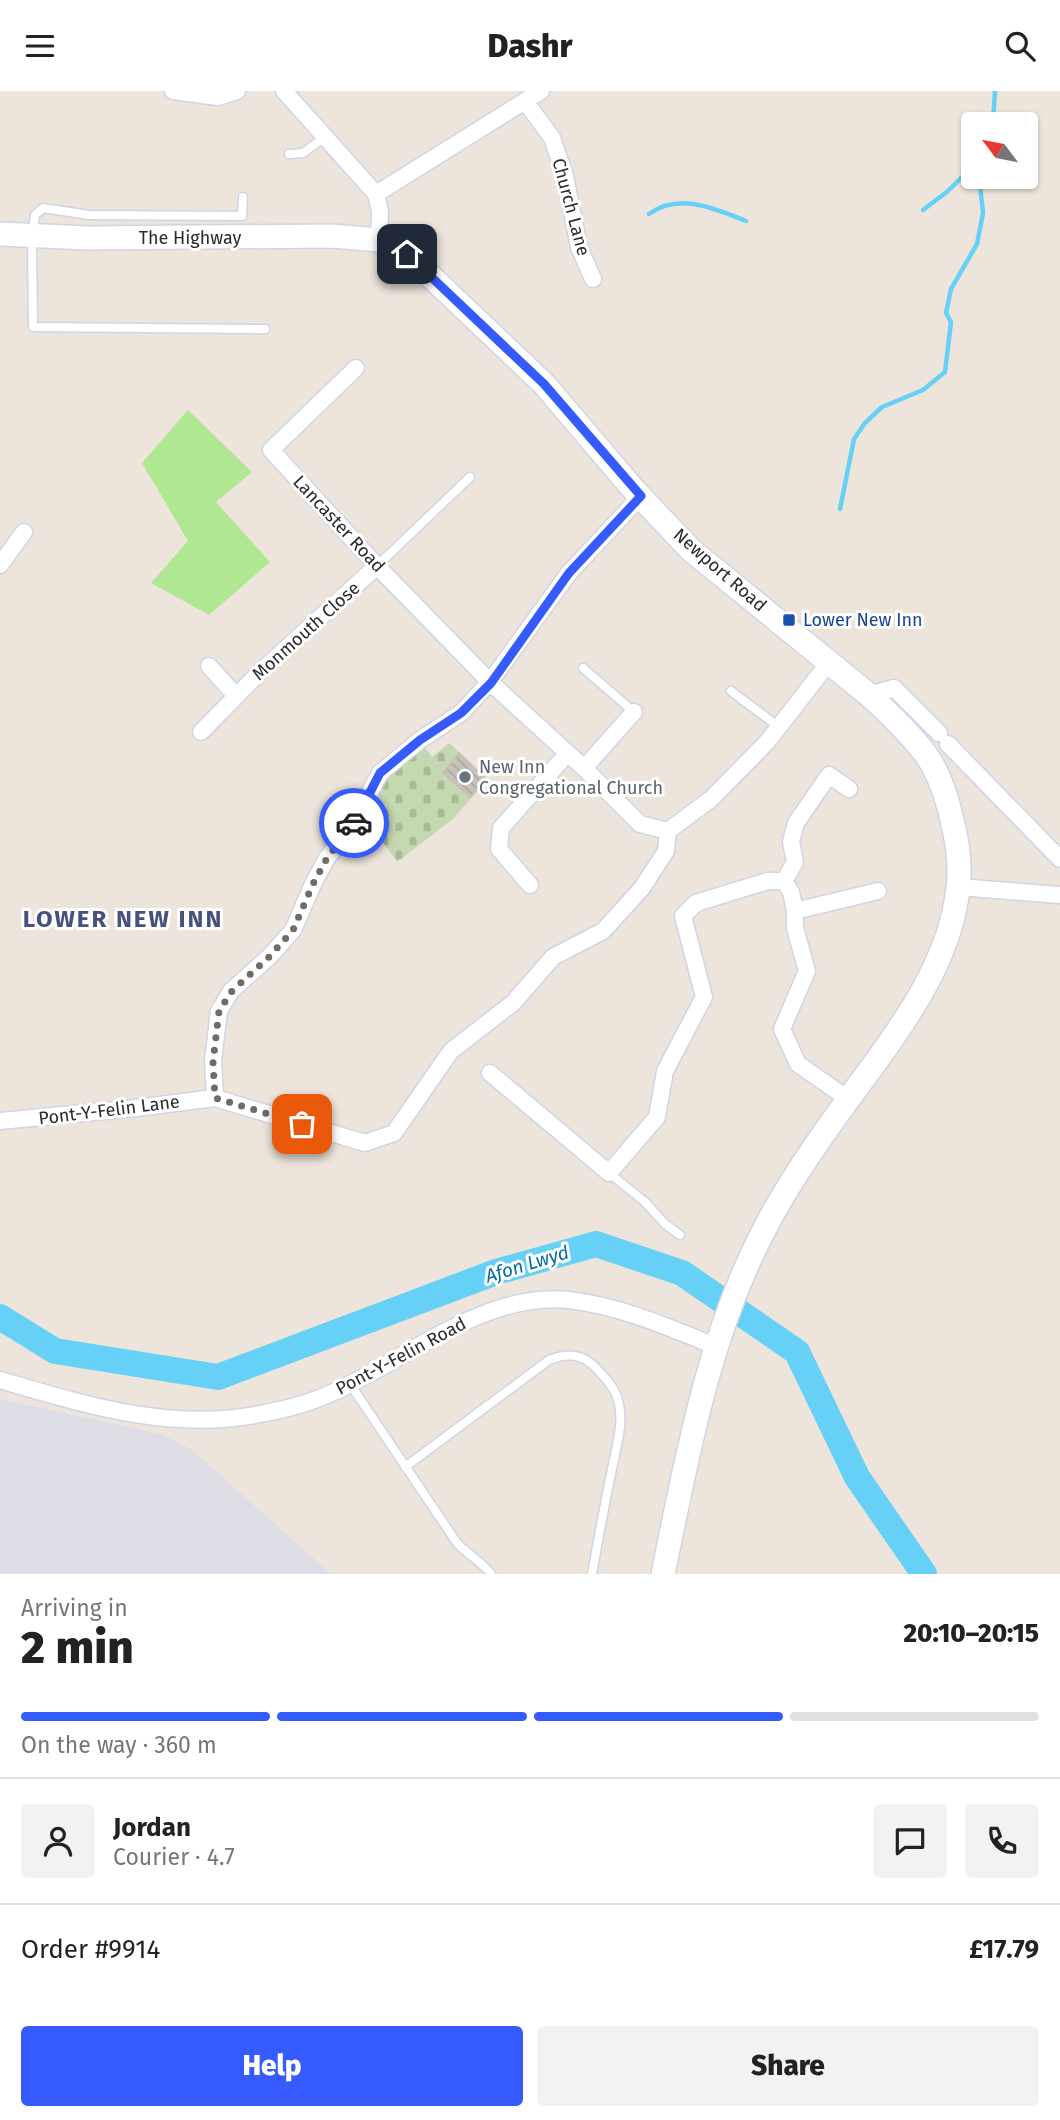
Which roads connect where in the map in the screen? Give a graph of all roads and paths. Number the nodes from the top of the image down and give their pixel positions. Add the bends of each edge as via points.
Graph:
1 (173, 91) edge
2 (237, 91) edge
3 (284, 91) edge
4 (541, 91) edge
5 (525, 101) junction
6 (326, 137) junction
7 (289, 154) dead end
8 (376, 194) junction
9 (243, 197) dead end
10 (0, 234) edge
11 (32, 235) junction
12 (379, 240) junction
13 (593, 279) dead end
14 (265, 329) dead end
15 (356, 368) dead end
16 (470, 477) dead end
17 (641, 496) junction
18 (24, 532) dead end
19 (0, 565) edge
20 (377, 566) junction
21 (830, 661) junction
22 (209, 666) dead end
23 (583, 668) dead end
24 (491, 683) junction
25 (731, 691) dead end
26 (869, 695) junction
27 (236, 696) junction
28 (634, 712) joint
29 (779, 727) junction
30 (201, 732) dead end
31 (567, 754) junction
32 (584, 768) junction
33 (849, 789) dead end
34 (668, 831) junction
35 (1060, 859) edge
36 (784, 881) junction
37 (530, 885) dead end
38 (959, 887) junction
39 (878, 891) dead end
40 (1060, 895) edge
41 (795, 911) junction
42 (490, 1073) dead end
43 (215, 1098) junction
44 (848, 1099) junction
45 (0, 1121) edge
46 (609, 1173) junction
47 (680, 1235) dead end
48 (715, 1346) junction
49 (0, 1380) edge
50 (350, 1384) junction
51 (405, 1468) junction
52 (491, 1574) edge
53 (592, 1574) edge
54 (663, 1574) edge

1 - 2 street via 218,96
3 - 6 street
4 - 5 street
5 - 8 street
5 - 13 street, Church Lane via 552,138 579,247
6 - 7 lane via 303,153
6 - 8 street
8 - 12 street
9 - 11 lane via 242,216 89,215 43,208 35,215
10 - 11 street, The Highway
11 - 12 street, The Highway
11 - 14 lane via 33,327
12 - 17 street, Newport Road via 407,254 544,384
15 - 20 street, Lancaster Road via 271,450
16 - 20 lane
17 - 21 street, Newport Road via 691,550
17 - 24 street via 569,573
18 - 19 street
20 - 24 street, Lancaster Road
20 - 27 street, Monmouth Close
21 - 26 street, Newport Road
21 - 29 street
22 - 27 street
23 - 28 lane
24 - 31 street, Lancaster Road
24 - 43 street via 461,713 380,773 353,825 327,858 293,930 232,991 219,1011 213,1062
25 - 29 lane
26 - 35 street via 894,688
26 - 38 street, Newport Road via 928,758 947,796
27 - 30 street, Monmouth Close
28 - 32 street
29 - 34 street via 711,799
31 - 32 street, Lancaster Road
31 - 37 street via 501,828 499,849
32 - 34 street, Lancaster Road via 640,824
33 - 36 street via 830,775 803,813 791,842 795,862
34 - 43 street, Pont-Y-Felin Lane via 666,851 642,888 603,931 552,957 513,1003 451,1051 394,1133 365,1143
36 - 41 street
36 - 46 street via 768,881 696,903 682,916 704,997 664,1071 657,1117
38 - 40 street
38 - 44 street, Newport Road via 946,938 924,986
39 - 41 street
41 - 44 street via 807,971 782,1028 799,1064
42 - 46 street
43 - 45 street, Pont-Y-Felin Lane
44 - 48 street, Newport Road via 790,1183 740,1279
46 - 47 lane
48 - 50 street, Pont-Y-Felin Road via 639,1316 568,1300 516,1303 461,1323
48 - 54 street, Newport Road
49 - 50 street, Pont-Y-Felin Road via 129,1415 188,1421 264,1413
50 - 51 lane
51 - 52 lane via 457,1543
51 - 53 lane via 549,1360 570,1353 579,1356 611,1385 620,1408

